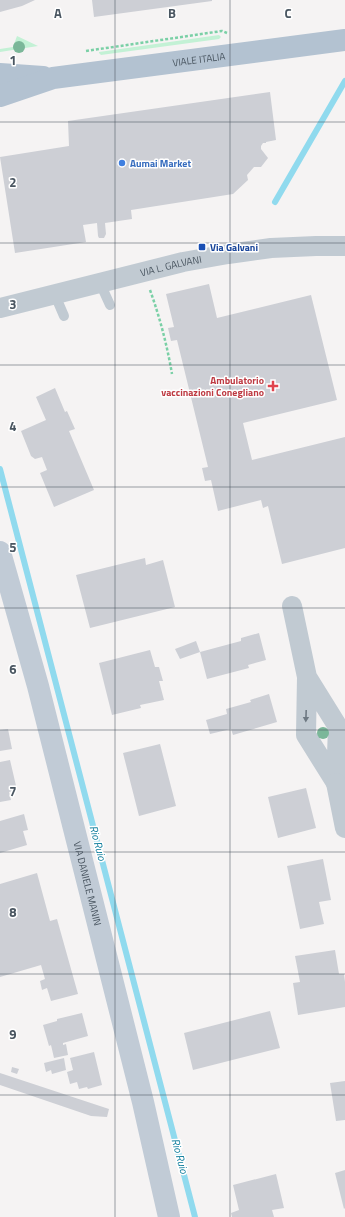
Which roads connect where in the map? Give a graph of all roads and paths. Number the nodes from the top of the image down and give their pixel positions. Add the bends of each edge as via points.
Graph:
1 (345, 40) edge
2 (0, 74) edge
3 (53, 78) junction
4 (0, 96) edge
5 (345, 246) edge
6 (100, 283) junction
7 (149, 286) dead end
8 (55, 294) junction
9 (110, 305) dead end
10 (0, 308) edge
11 (64, 316) dead end
12 (172, 374) dead end
13 (0, 552) edge
14 (292, 606) dead end
15 (307, 677) junction
16 (336, 783) junction
17 (345, 828) edge
18 (169, 1217) edge

1 - 3 main road, VIALE ITALIA
2 - 3 main road, VIALE ITALIA
3 - 4 main road, VIALE ITALIA
5 - 6 street, VIA L. GALVANI via 271,248 228,254 183,262
6 - 8 street, VIA L. GALVANI
6 - 9 lane
7 - 12 path
8 - 10 street, VIA L. GALVANI
8 - 11 lane
13 - 18 main road, VIA DANIELE MANIN via 40,694 141,1094
14 - 15 street
15 -> 16 street via 306,735
15 - 16 street via 338,727
16 - 17 street

